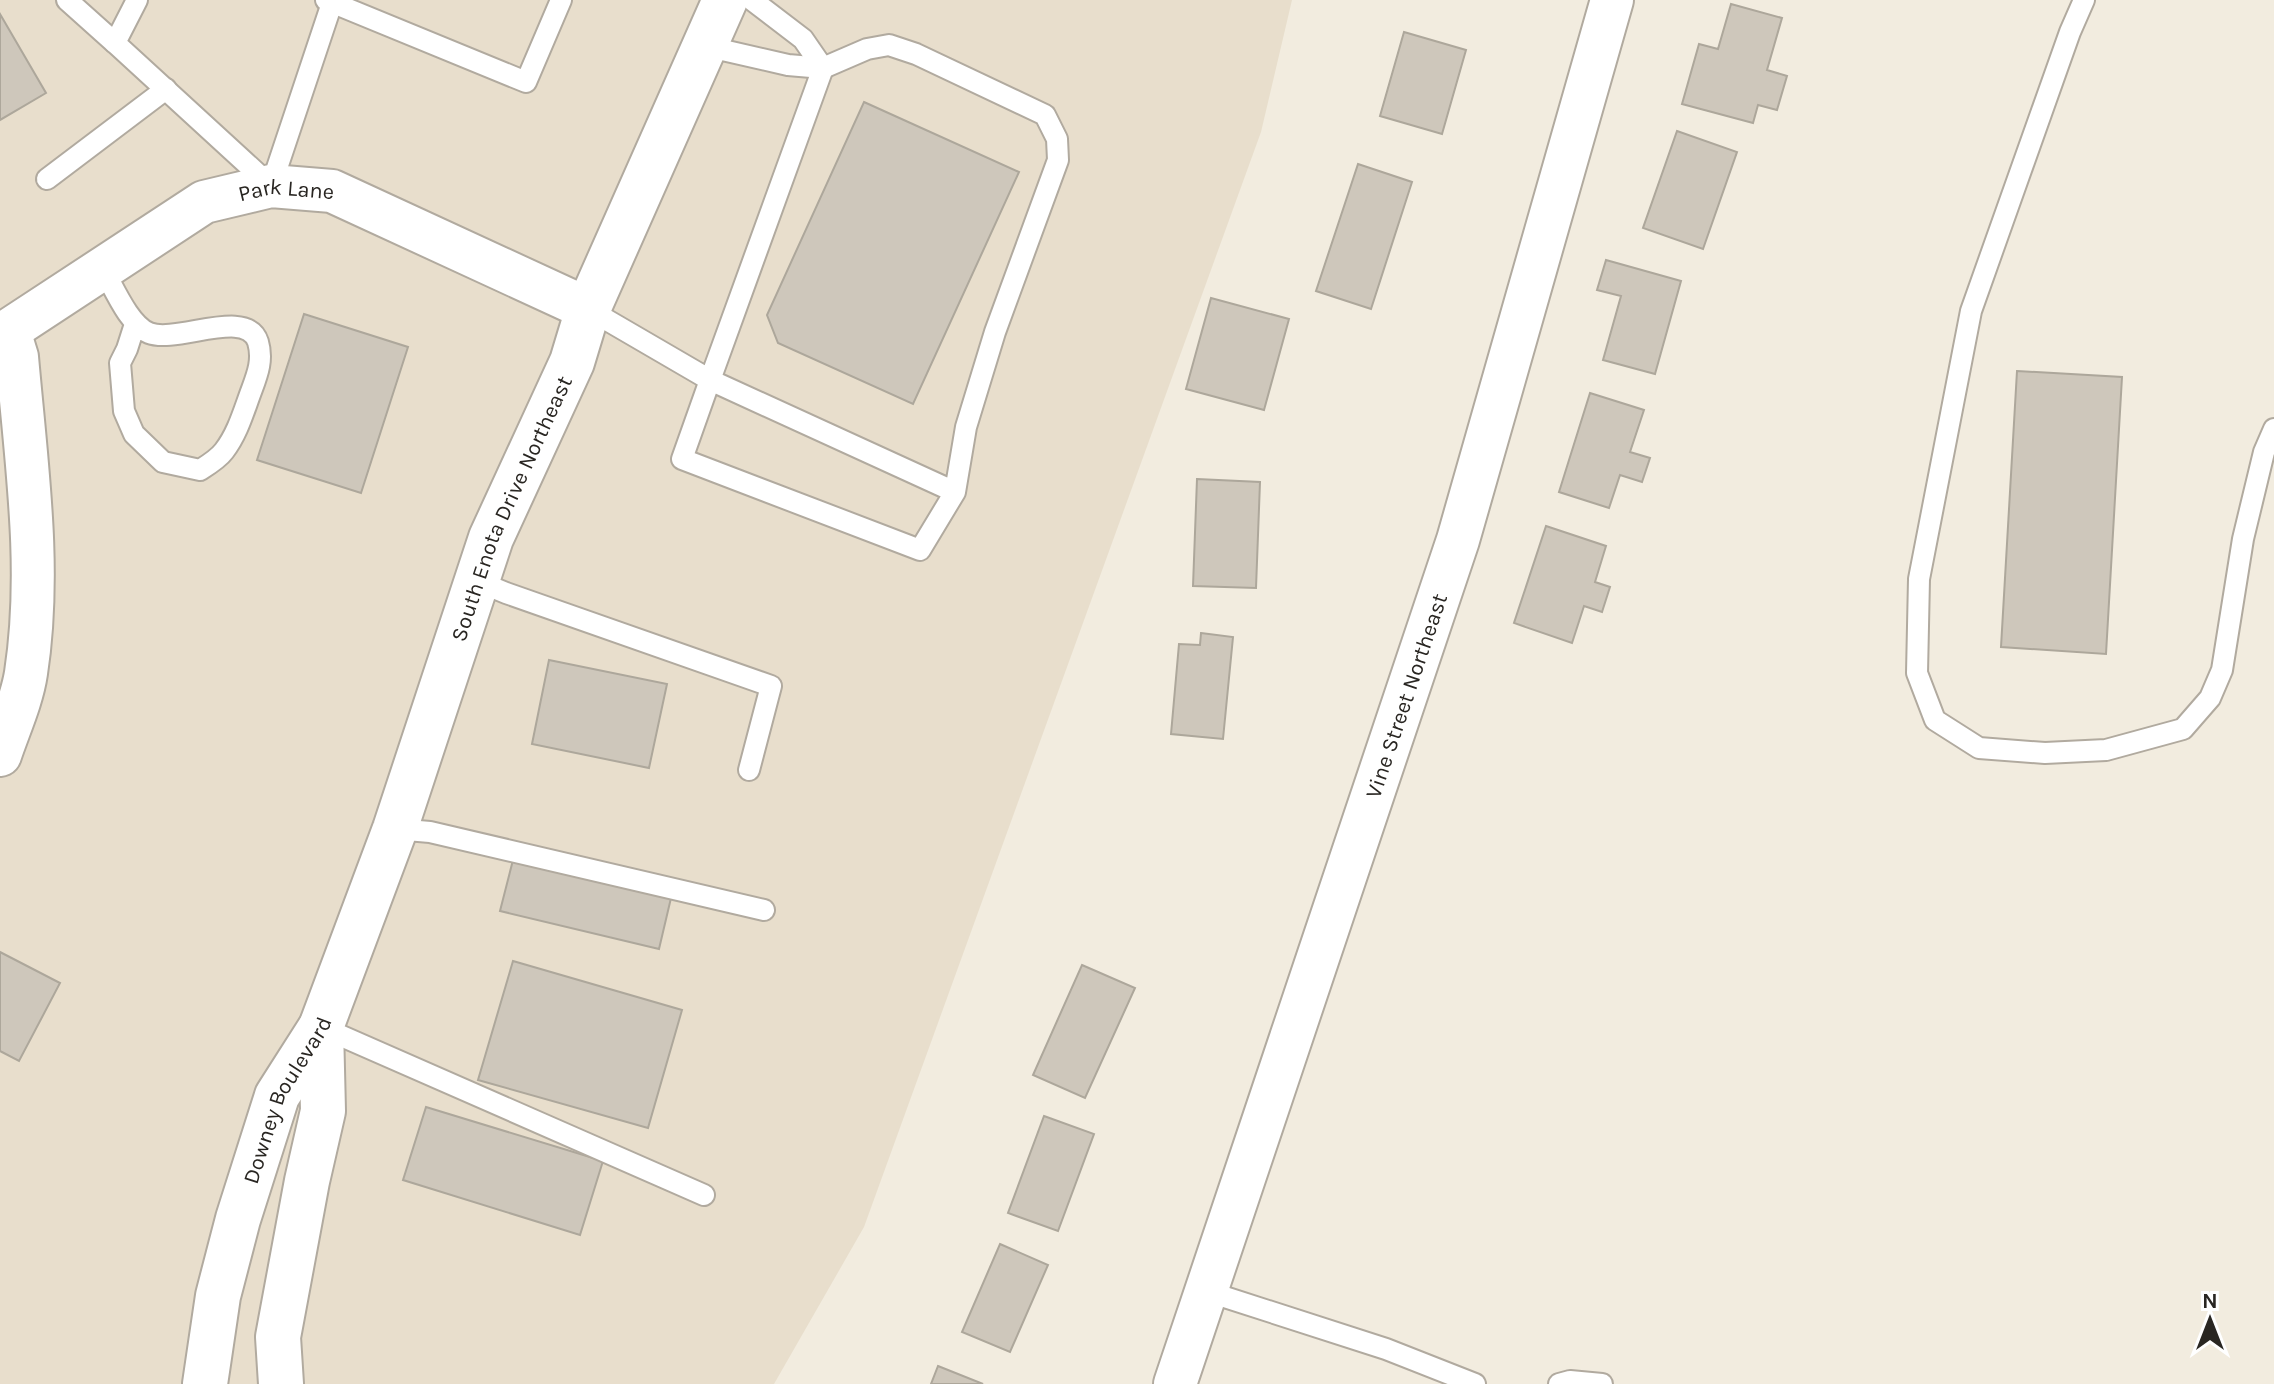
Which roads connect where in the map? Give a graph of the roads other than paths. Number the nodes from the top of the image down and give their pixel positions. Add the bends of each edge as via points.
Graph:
1 (67, 0) edge
2 (137, 0) edge
3 (561, 0) edge
4 (725, 0) edge
5 (752, 0) edge
6 (1612, 0) edge
7 (2084, 0) edge
8 (329, 1) edge
9 (115, 43) junction
10 (705, 46) junction
11 (823, 68) junction
12 (166, 89) junction
13 (47, 179) dead end
14 (271, 186) junction
15 (103, 269) junction
16 (588, 309) junction
17 (135, 324) junction
18 (3, 328) edge
19 (710, 380) junction
20 (2274, 429) edge
21 (955, 492) junction
22 (477, 581) junction
23 (0, 755) edge
24 (749, 770) dead end
25 (395, 829) junction
26 (764, 910) dead end
27 (321, 1027) junction
28 (704, 1195) dead end
29 (1206, 1291) junction
30 (218, 1296) junction
31 (178, 1384) edge
32 (205, 1384) edge
33 (281, 1384) edge
34 (1175, 1384) edge
35 (1475, 1384) edge
36 (1559, 1384) edge
37 (1602, 1384) edge

1 - 9 lane
2 - 9 lane
3 - 8 lane via 526,82
4 - 10 main road, South Enota Drive Northeast
5 - 11 lane via 803,39
6 - 29 street, Vine Street Northeast via 1458,540
7 - 20 lane via 1971,311 1919,579 1917,673 1935,720 1979,748 2045,753 2106,750 2183,729 2210,698 2222,670 2243,539
8 - 14 lane
9 - 12 lane
10 - 11 lane
10 - 16 main road, South Enota Drive Northeast
11 - 19 lane
11 - 21 lane via 889,45 1045,115 1057,139 1058,160 966,427
12 - 13 lane
12 - 14 lane
14 - 15 street, Park Lane via 204,202
14 - 16 street, Park Lane via 332,191
15 - 17 lane
15 - 18 street, Park Lane
16 - 19 lane
16 - 22 main road, South Enota Drive Northeast via 572,362 491,538
17 - 17 lane via 120,363 124,411 134,434 163,462 200,470 223,453 239,424 258,374 261,353 256,335 234,326 151,334
18 - 23 street via 17,357 33,537 26,676
19 - 21 lane
19 - 21 lane via 682,459 920,550
22 - 24 lane via 771,686
22 - 25 main road, South Enota Drive Northeast
25 - 26 lane via 430,832
25 - 27 main road, South Enota Drive Northeast
27 - 28 lane
27 - 30 main road, Downey Boulevard via 277,1096
27 - 33 main road, Downey Boulevard via 323,1111 278,1337
29 - 34 street, Vine Street Northeast
29 - 35 lane
30 - 31 main road
30 - 32 main road, Downey Boulevard
36 - 37 lane

